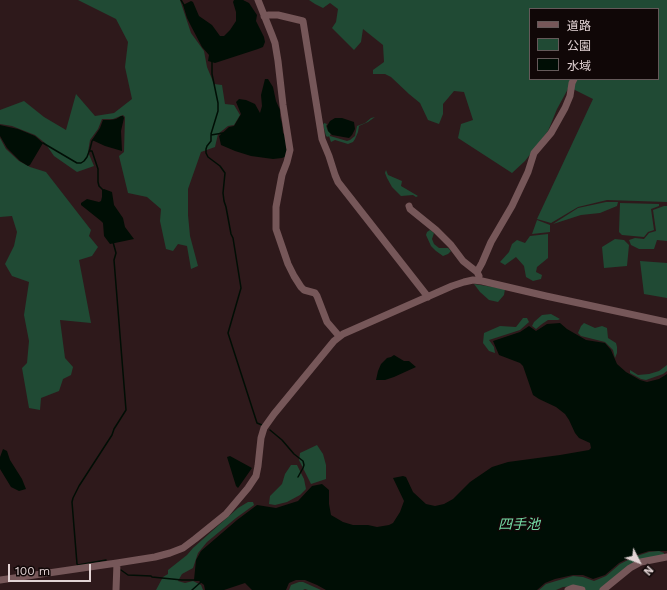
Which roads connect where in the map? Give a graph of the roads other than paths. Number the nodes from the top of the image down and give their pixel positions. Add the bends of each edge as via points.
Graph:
1 (258, 0) edge
2 (264, 16) junction
3 (574, 80) edge
4 (409, 206) dead end
5 (477, 272) junction
6 (482, 281) junction
7 (428, 297) junction
8 (667, 322) edge
9 (339, 336) junction
10 (667, 557) edge
11 (117, 563) junction
12 (0, 580) edge
13 (116, 590) edge
14 (568, 590) edge
15 (582, 590) edge
16 (603, 590) edge

1 - 2 street
2 - 7 street via 278,15 303,21 322,139 335,176
2 - 9 street via 275,43 290,150 276,207 276,229 294,276 304,290 315,293 327,322
3 - 5 street via 565,108 551,133 534,153 512,206
4 - 5 street
5 - 6 street
6 - 7 street via 464,282
6 - 8 street
7 - 9 street
9 - 11 street via 264,428 256,476 226,514 183,548
10 - 16 street via 641,562
11 - 12 street
11 - 13 street
14 - 15 street

